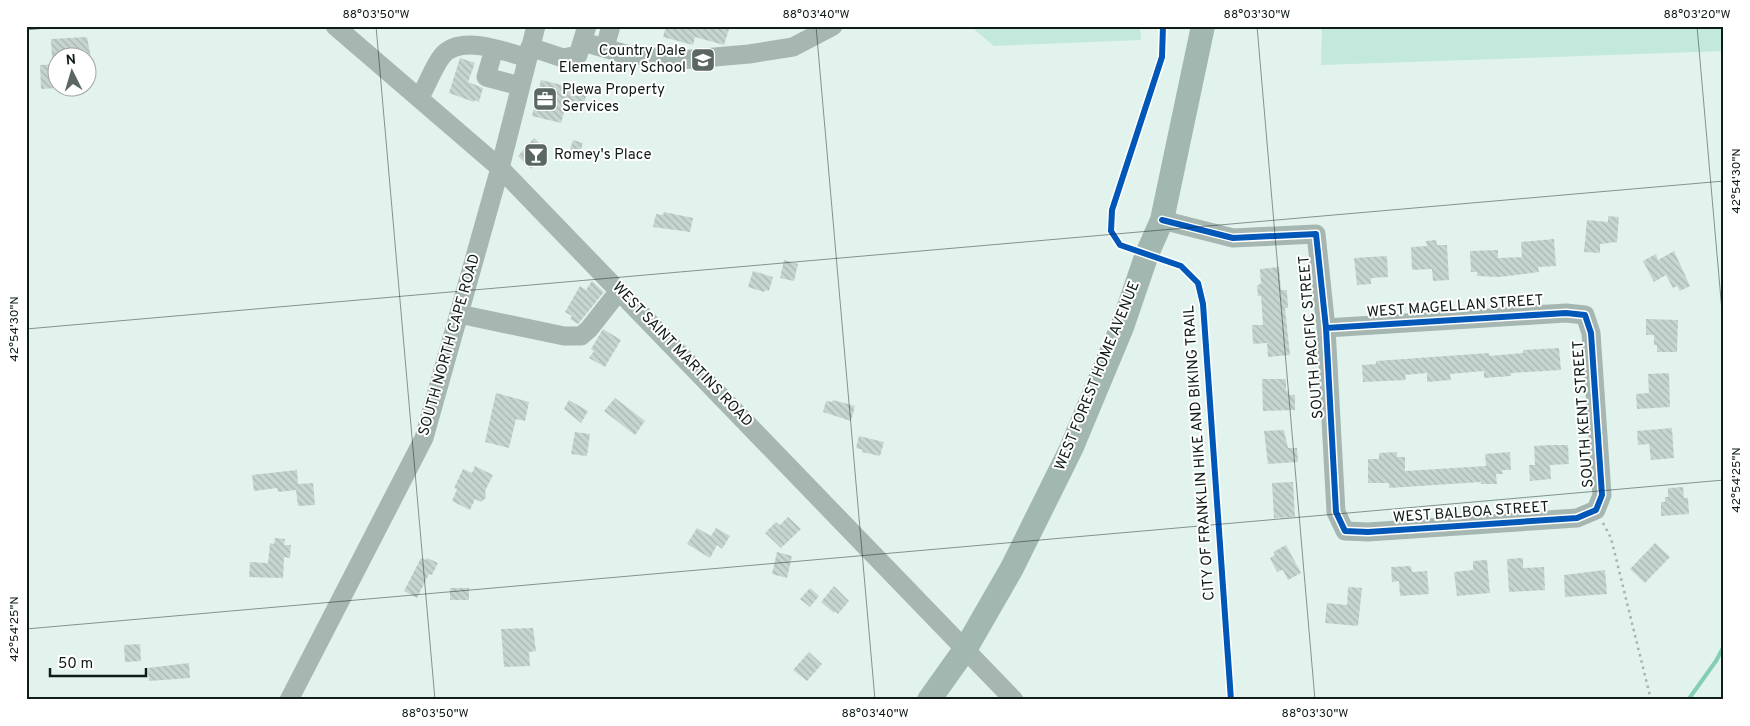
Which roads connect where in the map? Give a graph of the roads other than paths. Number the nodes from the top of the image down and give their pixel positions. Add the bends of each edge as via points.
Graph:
1 (335, 26) edge
2 (536, 26) edge
3 (611, 26) edge
4 (833, 26) edge
5 (1203, 26) edge
6 (585, 34) edge
7 (605, 47) junction
8 (494, 49) junction
9 (529, 53) junction
10 (520, 86) junction
11 (420, 97) junction
12 (511, 119) junction
13 (451, 124) junction
14 (500, 168) junction
15 (1162, 220) junction
16 (619, 291) junction
17 (459, 314) junction
18 (1585, 315) joint
19 (1326, 328) junction
20 (1596, 510) joint
21 (1345, 531) joint
22 (966, 648) junction
23 (289, 700) edge
24 (929, 700) edge
25 (1014, 700) edge

1 - 11 street, WEST SAINT MARTINS ROAD
2 - 9 street, SOUTH NORTH CAPE ROAD
3 - 7 street
4 - 7 street via 793,47 749,54 656,59
5 - 15 main road, WEST FOREST HOME AVENUE
6 - 7 street
6 - 9 street via 578,55 564,58
8 - 9 street
8 - 10 street via 486,77
8 - 11 street via 476,44 452,47 442,56
9 - 10 street, SOUTH NORTH CAPE ROAD
10 - 12 street, SOUTH NORTH CAPE ROAD
11 - 13 street, WEST SAINT MARTINS ROAD
12 - 13 street via 492,140 482,142
12 - 14 street, SOUTH NORTH CAPE ROAD
13 - 14 street, WEST SAINT MARTINS ROAD
14 - 16 street, WEST SAINT MARTINS ROAD
14 - 17 street, SOUTH NORTH CAPE ROAD
15 - 19 street, SOUTH PACIFIC STREET via 1233,238 1316,234
15 - 22 main road, WEST FOREST HOME AVENUE via 1071,449 1012,568
16 - 17 street via 581,336 564,336
16 - 22 street, WEST SAINT MARTINS ROAD
17 - 23 street, SOUTH NORTH CAPE ROAD via 424,438
18 - 19 street, WEST MAGELLAN STREET via 1566,313
18 - 20 street, SOUTH KENT STREET via 1591,333 1602,494
19 - 21 street, SOUTH PACIFIC STREET via 1336,512
20 - 21 street, WEST BALBOA STREET via 1576,518
22 - 24 main road, WEST FOREST HOME AVENUE
22 - 25 street, WEST SAINT MARTINS ROAD

